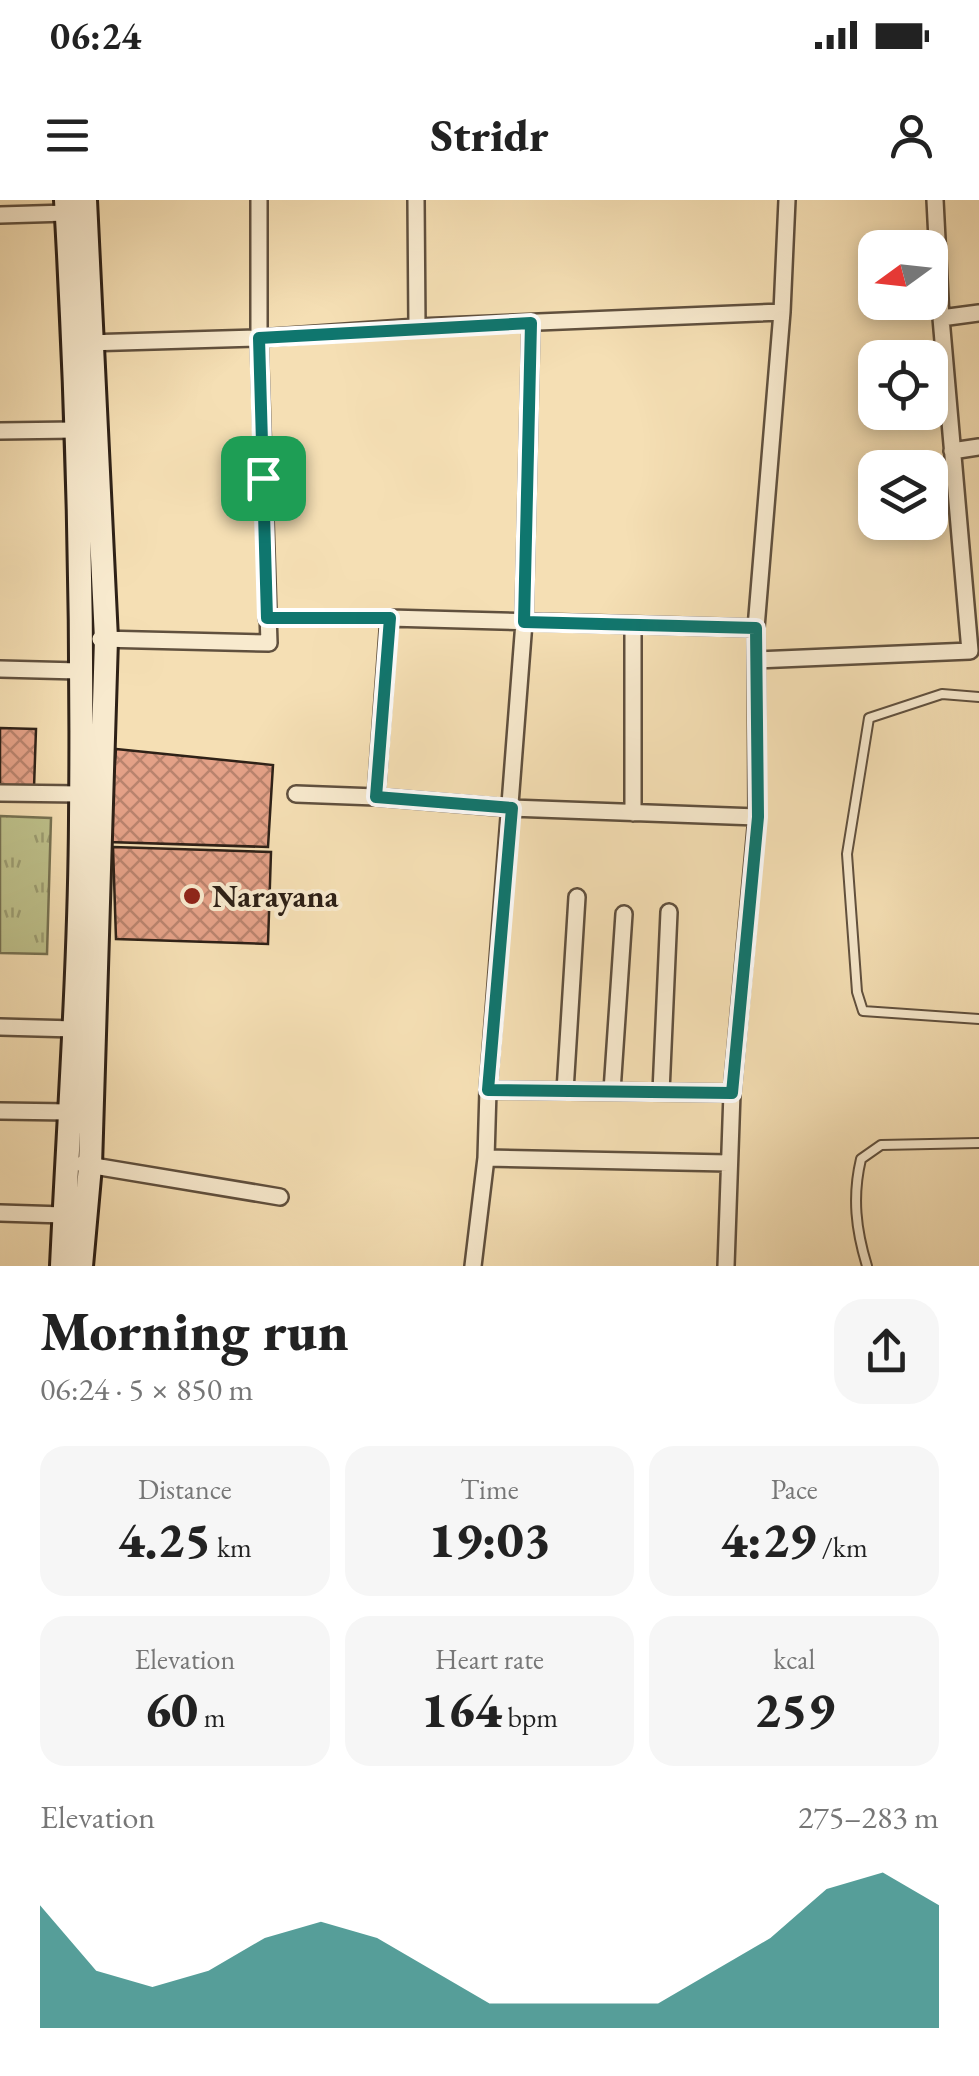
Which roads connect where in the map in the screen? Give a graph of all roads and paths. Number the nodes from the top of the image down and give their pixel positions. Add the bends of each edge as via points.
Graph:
1 (260, 200) edge
2 (416, 200) edge
3 (787, 200) edge
4 (934, 200) edge
5 (73, 204) edge
6 (0, 214) edge
7 (936, 230) edge
8 (782, 312) junction
9 (979, 313) edge
10 (948, 317) edge
11 (941, 320) edge
12 (531, 323) junction
13 (418, 328) junction
14 (259, 338) junction
15 (84, 343) junction
16 (75, 430) junction
17 (0, 431) edge
18 (979, 447) edge
19 (952, 450) junction
20 (979, 551) edge
21 (961, 552) junction
22 (267, 618) junction
23 (390, 618) junction
24 (524, 622) junction
25 (633, 625) junction
26 (756, 628) junction
27 (80, 639) junction
28 (106, 640) junction
29 (974, 650) edge
30 (757, 660) junction
31 (0, 669) edge
32 (79, 671) junction
33 (979, 697) edge
34 (0, 793) edge
35 (80, 794) junction
36 (296, 794) dead end
37 (376, 797) junction
38 (512, 808) junction
39 (633, 813) junction
40 (758, 817) junction
41 (577, 897) dead end
42 (669, 912) dead end
43 (624, 914) dead end
44 (979, 1019) edge
45 (0, 1027) edge
46 (75, 1029) junction
47 (488, 1090) junction
48 (566, 1090) junction
49 (612, 1091) junction
50 (661, 1092) junction
51 (732, 1093) junction
52 (0, 1111) edge
53 (70, 1112) junction
54 (979, 1143) edge
55 (486, 1158) junction
56 (728, 1162) junction
57 (79, 1164) junction
58 (280, 1197) dead end
59 (0, 1213) edge
60 (64, 1215) junction
61 (65, 1266) edge
62 (81, 1266) edge
63 (472, 1266) edge
64 (726, 1266) edge
65 (867, 1266) edge

1 - 14 street
2 - 13 street
3 - 8 street
4 - 7 street
5 - 6 street
5 - 15 street
8 - 12 street
8 - 26 street
9 - 10 street
11 - 19 street
12 - 13 street
12 - 24 street
13 - 14 street
14 - 15 street
14 - 22 street
15 - 16 street
15 - 28 street
16 - 17 street
16 - 27 street
18 - 19 street
19 - 21 street
20 - 21 street
21 - 29 street
22 - 23 street
22 - 28 street via 268,643
23 - 24 street
23 - 37 street
24 - 25 street
24 - 38 street
25 - 26 street
25 - 39 street
26 - 30 street
27 - 28 street
27 - 32 street
28 - 57 street
29 - 30 street
30 - 40 street
31 - 32 street
32 - 35 street
33 - 44 lane via 942,694 869,718 847,854 863,1010
34 - 35 street
35 - 46 street
36 - 37 street
37 - 38 street
38 - 39 street
38 - 47 street
39 - 40 street
40 - 51 street
41 - 48 street
42 - 50 street
43 - 49 street
45 - 46 street
46 - 53 street
47 - 48 street
47 - 55 street
48 - 49 street
49 - 50 street
50 - 51 street
51 - 56 street
52 - 53 street
53 - 57 street
54 - 65 lane via 881,1145 861,1159 856,1230
55 - 56 street
55 - 63 street
56 - 64 street
57 - 58 street
57 - 60 street
57 - 62 street
59 - 60 street
60 - 61 street

